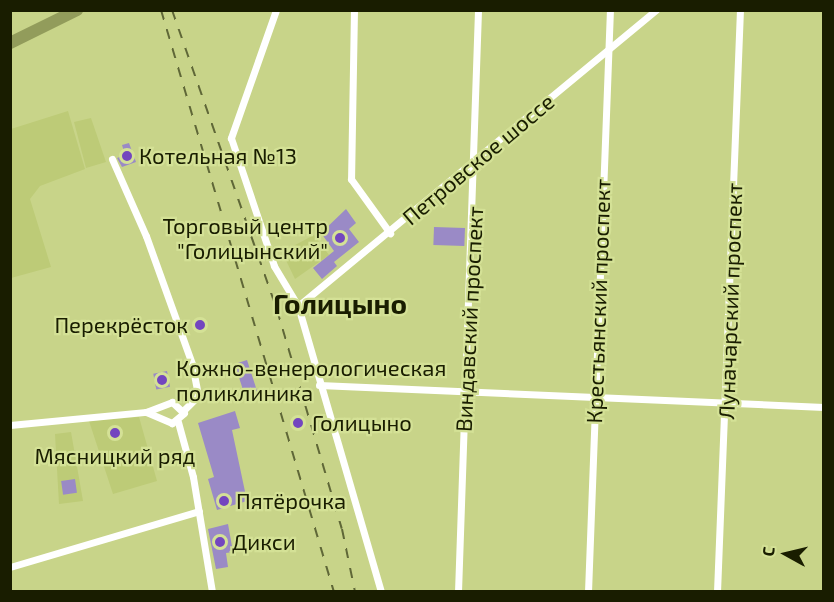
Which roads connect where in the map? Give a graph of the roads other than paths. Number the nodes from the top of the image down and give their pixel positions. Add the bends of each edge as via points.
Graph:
1 (276, 10) edge
2 (354, 10) edge
3 (478, 10) edge
4 (610, 10) edge
5 (656, 10) edge
6 (740, 10) edge
7 (609, 50) junction
8 (112, 159) dead end
9 (476, 161) junction
10 (390, 233) junction
11 (298, 306) junction
12 (319, 384) junction
13 (465, 393) junction
14 (592, 396) junction
15 (726, 403) junction
16 (166, 404) junction
17 (824, 406) edge
18 (183, 411) junction
19 (146, 412) junction
20 (165, 420) junction
21 (178, 422) junction
22 (10, 425) edge
23 (199, 511) junction
24 (10, 567) edge
25 (212, 591) edge
26 (381, 591) edge
27 (458, 591) edge
28 (588, 591) edge
29 (717, 591) edge

1 - 11 street via 231,138 274,266
2 - 10 street via 351,179
3 - 9 street, Виндавский проспект
4 - 7 street, Крестьянский проспект
5 - 7 street, Петровское шоссе
6 - 15 street, Луначарский проспект
7 - 9 street, Петровское шоссе
7 - 14 street, Крестьянский проспект
8 - 18 street via 190,360 198,396
9 - 10 street, Петровское шоссе
9 - 13 street, Виндавский проспект
10 - 11 street, Петровское шоссе
11 - 12 street via 319,370
12 - 13 street
12 - 26 street
13 - 14 street
13 - 27 street, Виндавский проспект
14 - 15 street
14 - 28 street, Крестьянский проспект
15 - 17 street
15 - 29 street, Луначарский проспект
16 - 18 street via 177,403
16 - 19 street
16 - 20 street
18 - 21 street
19 - 20 street
19 - 22 street
20 - 21 street
21 - 23 street
23 - 24 street
23 - 25 street

